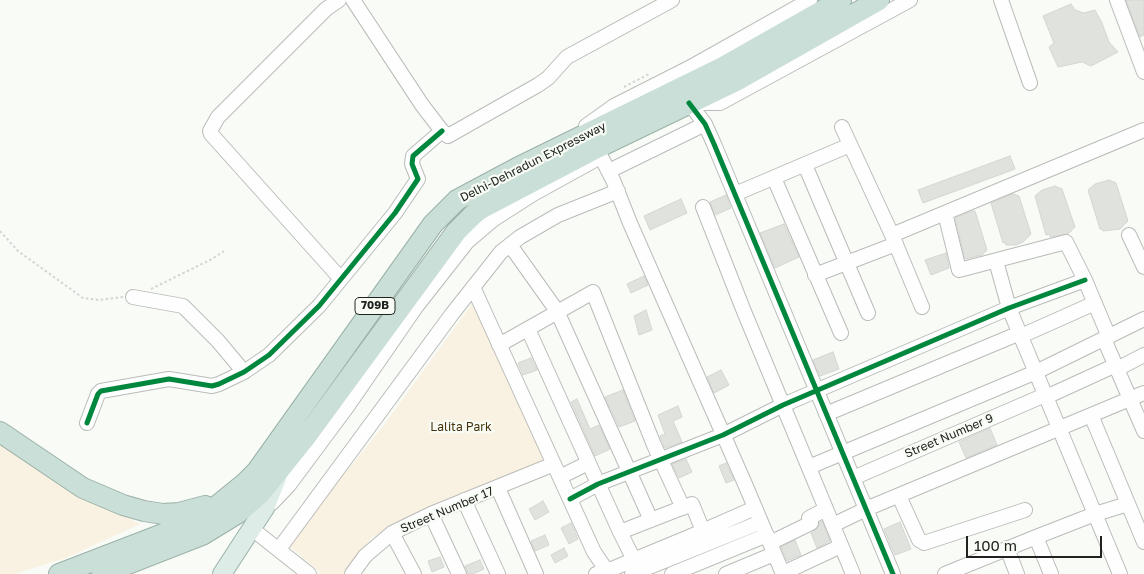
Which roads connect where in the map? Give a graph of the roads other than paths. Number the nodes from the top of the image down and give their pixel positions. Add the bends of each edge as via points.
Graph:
1 (339, 0) edge
2 (352, 0) edge
3 (672, 0) edge
4 (810, 0) edge
5 (841, 0) edge
6 (879, 0) edge
7 (910, 0) edge
8 (1001, 0) edge
9 (1117, 0) edge
10 (1144, 72) edge
11 (730, 74) junction
12 (1030, 83) dead end
13 (688, 103) junction
14 (705, 124) junction
15 (842, 127) dead end
16 (1144, 130) edge
17 (442, 131) junction
18 (850, 145) junction
19 (599, 153) junction
20 (545, 155) junction
21 (806, 164) junction
22 (608, 171) junction
23 (774, 178) junction
24 (618, 191) junction
25 (735, 194) junction
26 (703, 207) dead end
27 (945, 213) junction
28 (1129, 235) dead end
29 (894, 239) junction
30 (510, 245) junction
31 (996, 261) junction
32 (848, 263) junction
33 (1144, 267) edge
34 (816, 275) junction
35 (341, 279) junction
36 (1085, 280) junction
37 (473, 287) junction
38 (132, 296) road end
39 (1095, 303) junction
40 (922, 307) dead end
41 (1010, 308) junction
42 (557, 311) junction
43 (868, 313) dead end
44 (1144, 319) edge
45 (528, 329) junction
46 (841, 333) dead end
47 (1020, 334) junction
48 (1106, 338) junction
49 (500, 345) junction
50 (1144, 355) edge
51 (1117, 367) junction
52 (244, 372) junction
53 (1036, 372) junction
54 (817, 391) junction
55 (1045, 396) junction
56 (1138, 396) edge
57 (783, 405) junction
58 (826, 414) junction
59 (1091, 415) junction
60 (87, 423) dead end
61 (1059, 429) junction
62 (1144, 431) edge
63 (0, 432) edge
64 (723, 435) junction
65 (842, 452) junction
66 (661, 459) junction
67 (588, 463) junction
68 (809, 467) junction
69 (257, 471) junction
70 (557, 471) junction
71 (279, 472) junction
72 (629, 473) junction
73 (853, 478) junction
74 (598, 484) junction
75 (498, 488) junction
76 (899, 496) junction
77 (570, 499) junction
78 (464, 500) junction
79 (1128, 504) junction
80 (265, 508) junction
81 (683, 508) junction
82 (755, 508) junction
83 (826, 509) junction
84 (866, 509) junction
85 (1025, 510) dead end
86 (431, 514) junction
87 (1095, 514) junction
88 (651, 520) junction
89 (761, 522) junction
90 (833, 525) junction
91 (252, 528) junction
92 (620, 532) junction
93 (703, 532) junction
94 (392, 533) junction
95 (1036, 536) junction
96 (1144, 542) edge
97 (770, 544) junction
98 (841, 546) junction
99 (1007, 548) junction
100 (279, 549) junction
101 (636, 570) edge
102 (964, 570) edge
103 (227, 572) edge
104 (602, 573) edge
105 (59, 574) edge
106 (102, 574) edge
107 (309, 574) edge
108 (352, 574) edge
109 (414, 574) edge
110 (459, 574) edge
111 (498, 574) edge
112 (536, 574) edge
113 (672, 574) edge
114 (726, 574) edge
115 (783, 574) edge
116 (853, 574) edge
117 (893, 574) edge
118 (945, 574) edge
119 (1016, 574) edge
120 (1051, 574) edge
121 (1120, 574) edge

1 - 35 street via 320,14 218,116 210,131
2 - 17 street
3 - 17 street via 567,58 544,81 470,125 450,136
4 - 20 street via 614,106
5 - 11 highway, Delhi-Dehradun Expressway
6 - 11 highway, Delhi-Dehradun Expressway
7 - 13 street via 720,103
8 - 12 street
9 - 10 street
11 - 13 highway, Delhi-Dehradun Expressway
11 - 20 highway, Delhi-Dehradun Expressway / 709B via 662,96
13 - 14 street
13 - 19 highway, Delhi-Dehradun Expressway / 709B
14 - 22 street
14 - 25 street
15 - 18 street
16 - 27 street
17 - 35 street via 413,156 417,181 390,220
18 - 21 street
18 - 29 street
19 - 22 street
19 - 71 highway, Delhi-Dehradun Expressway / 709B via 486,205 462,225
19 - 80 street via 494,219 467,242 416,307 289,485
20 - 69 highway, Delhi-Dehradun Expressway / 709B via 467,194 440,216
21 - 23 street
21 - 32 street
22 - 24 street
23 - 25 street
23 - 34 street
24 - 30 street via 558,215
24 - 64 street
25 - 54 street
26 - 57 street
27 - 29 street
27 - 31 street via 960,270
28 - 33 street
29 - 32 street
29 - 40 street
30 - 37 street
30 - 42 street
31 - 36 street via 1066,242
31 - 41 street
32 - 34 street
32 - 43 street
34 - 46 street
35 - 52 street via 319,306 269,355
36 - 39 street
36 - 41 street
37 - 49 street
37 - 100 street
38 - 52 street via 183,306
39 - 47 street
39 - 48 street
41 - 47 street
41 - 54 street
42 - 45 street
42 - 66 street via 593,292
42 - 72 street
44 - 48 street
45 - 49 street
45 - 67 street
47 - 53 street
47 - 58 street
48 - 51 street
48 - 53 street
49 - 70 street
50 - 51 street, Street Number 9
51 - 55 street, Street Number 9
51 - 56 street
52 - 60 street via 207,387 170,379 105,390 98,394
53 - 55 street
53 - 65 street
54 - 57 street
54 - 58 street
55 - 61 street
55 - 73 street, Street Number 9
56 - 59 street
56 - 62 street
57 - 64 street
57 - 68 street
58 - 65 street
59 - 61 street
59 - 79 street
61 - 76 street
61 - 87 street
63 - 69 highway via 83,488 103,498 163,514 200,508
64 - 66 street
64 - 82 street
65 - 68 street
65 - 73 street
66 - 72 street
66 - 81 street
67 - 70 street, Street Number 17
67 - 74 street
68 - 83 street
69 - 105 highway, Delhi-Dehradun Expressway / 709B via 218,505 187,524
70 - 75 street, Street Number 17
70 - 77 street
71 - 80 main road
71 - 106 highway, Delhi-Dehradun Expressway / 709B via 250,504 214,529
72 - 74 street
72 - 88 street
73 - 84 street
74 - 77 street
74 - 92 street
75 - 78 street, Street Number 17
75 - 112 street
76 - 84 street
76 - 85 street via 919,540 924,544
77 - 104 street
78 - 86 street, Street Number 17
78 - 111 street
79 - 87 street
79 - 96 street
80 - 91 main road
81 - 88 street
81 - 93 street via 692,504
82 - 89 street
82 - 93 street
83 - 90 street
83 - 97 street via 809,518 811,524
84 - 90 street
84 - 117 street
86 - 94 street, Street Number 17
86 - 110 street
87 - 95 street
87 - 121 street
88 - 92 street
89 - 97 street
89 - 101 street
90 - 98 street
91 - 100 street
91 - 103 main road
92 - 101 street
93 - 101 street
94 - 108 street, Street Number 17 via 365,556
94 - 109 street
95 - 99 street
95 - 120 street
97 - 113 street
97 - 114 street
97 - 115 street
98 - 115 street
98 - 116 street
99 - 102 street
99 - 119 street
100 - 107 street
101 - 104 street
102 - 118 street

